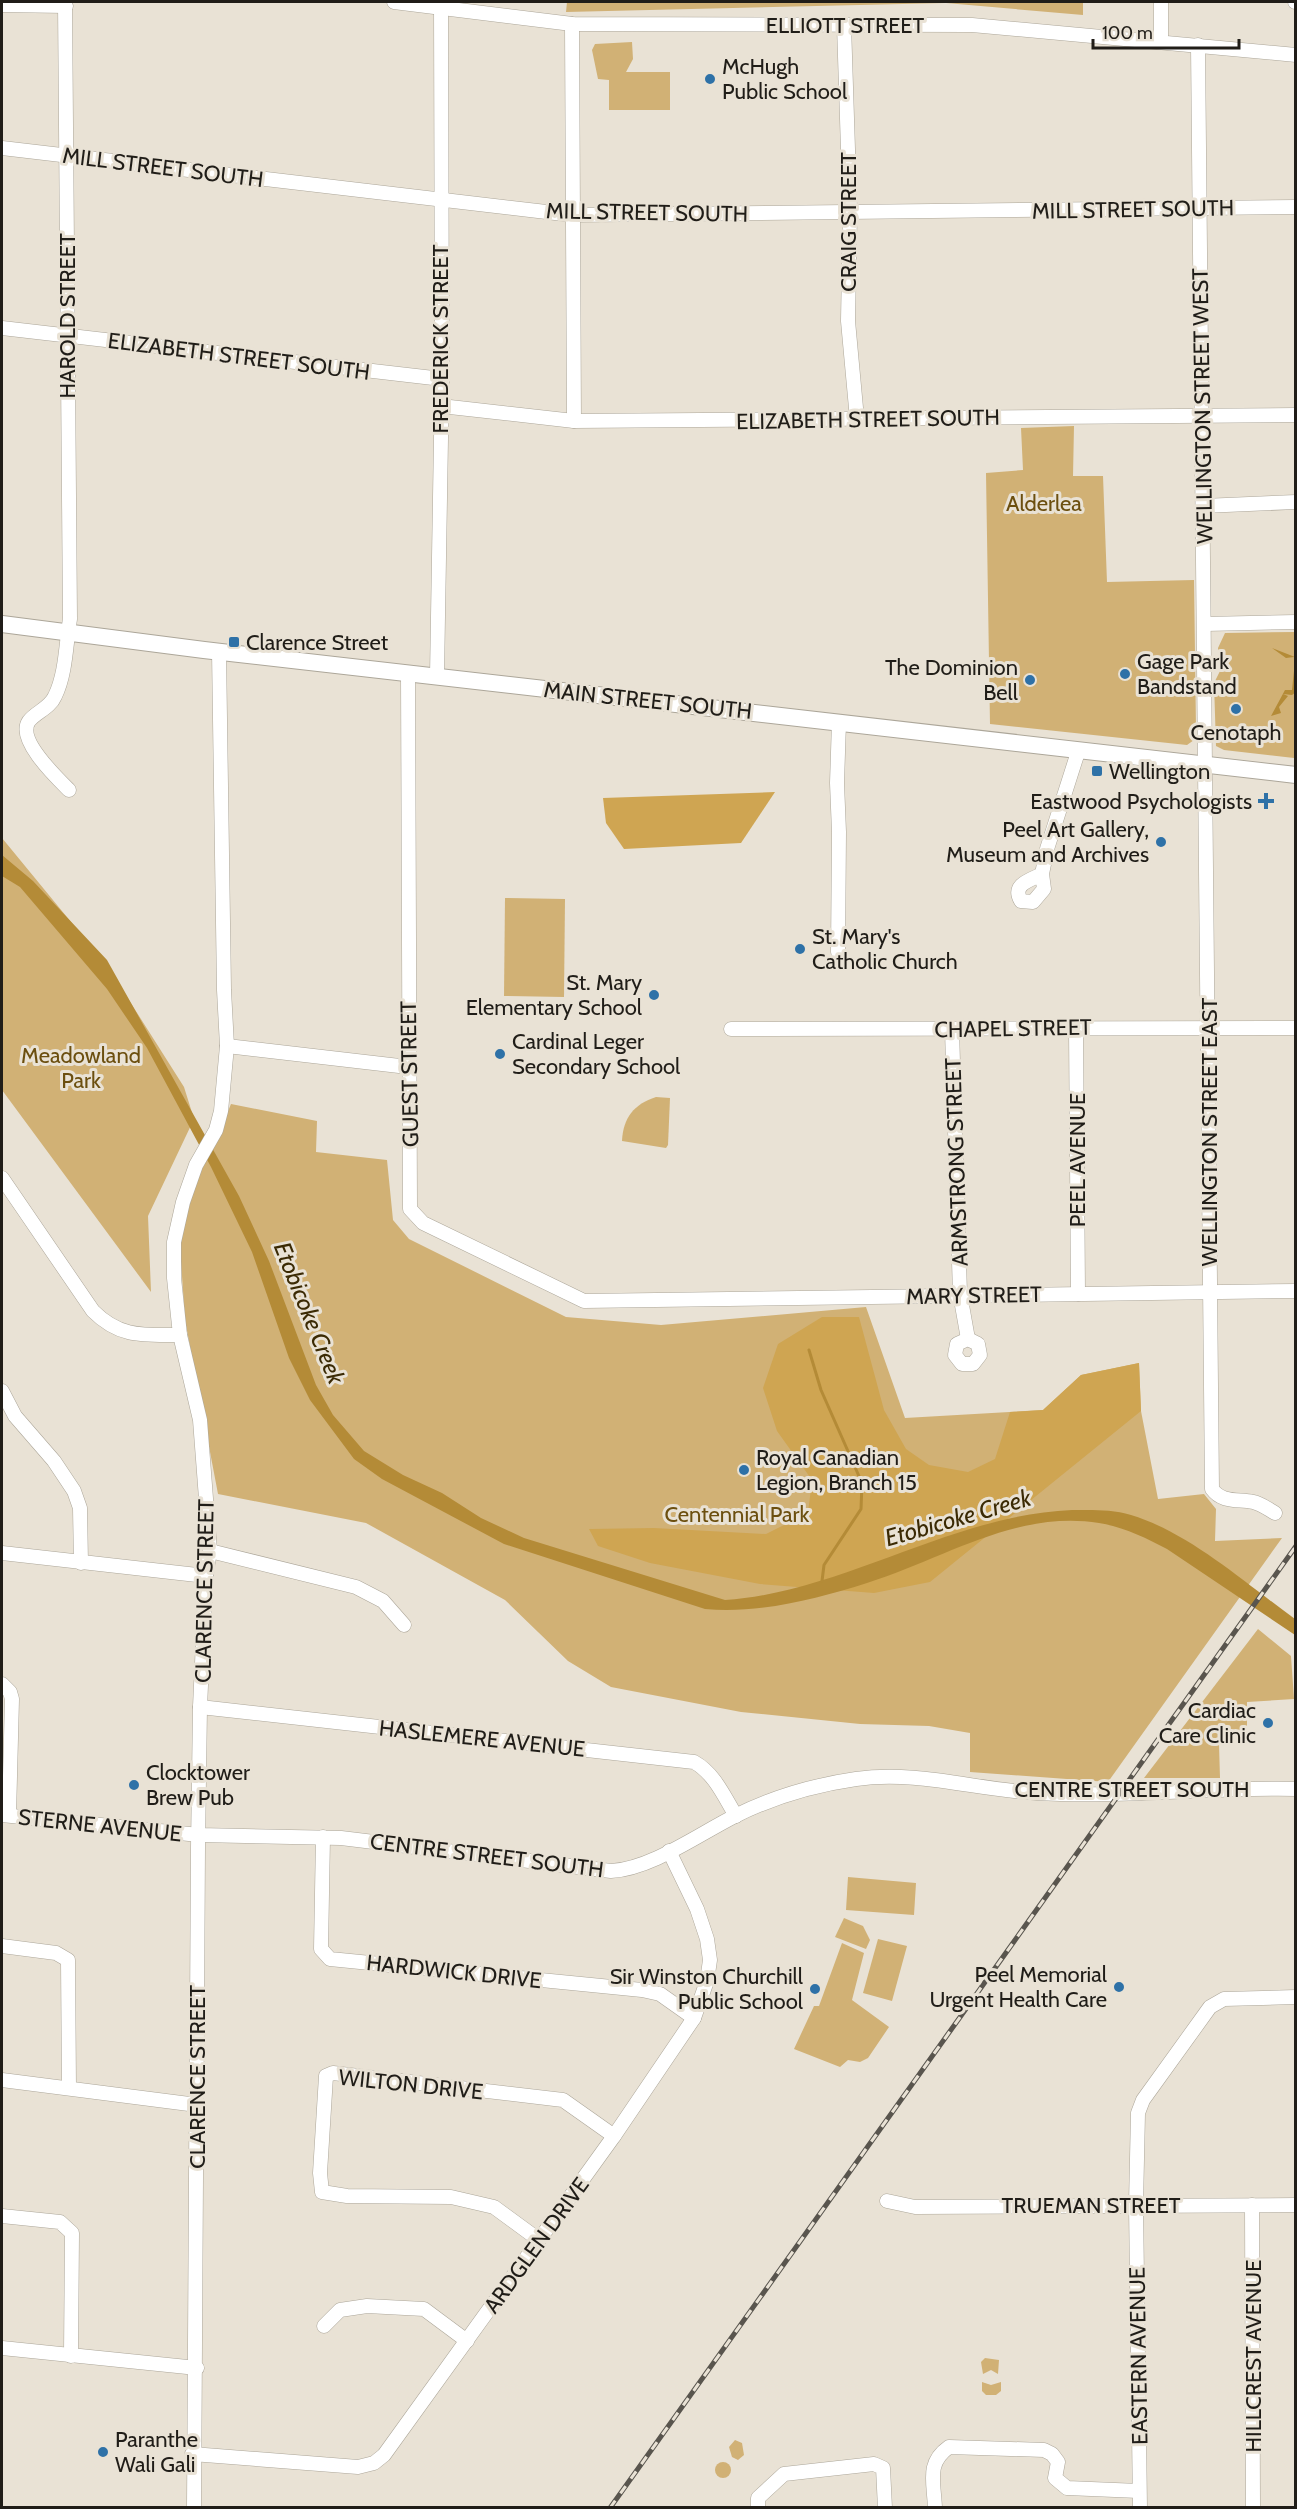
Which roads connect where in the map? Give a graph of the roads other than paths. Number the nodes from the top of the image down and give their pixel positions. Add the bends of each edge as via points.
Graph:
1 (394, 2) edge
2 (1161, 2) edge
3 (65, 4) edge
4 (2, 5) edge
5 (441, 5) edge
6 (572, 24) junction
7 (844, 25) junction
8 (1161, 41) junction
9 (1198, 45) junction
10 (1296, 55) edge
11 (2, 148) edge
12 (66, 156) junction
13 (441, 201) junction
14 (1200, 207) junction
15 (1296, 207) edge
16 (850, 212) junction
17 (572, 215) junction
18 (2, 328) edge
19 (67, 336) junction
20 (441, 379) junction
21 (441, 406) junction
22 (1201, 415) junction
23 (1296, 416) edge
24 (857, 419) junction
25 (574, 422) junction
26 (1296, 502) edge
27 (1203, 506) junction
28 (1296, 622) edge
29 (2, 624) edge
30 (1205, 624) junction
31 (68, 631) junction
32 (219, 651) junction
33 (408, 673) junction
34 (436, 676) junction
35 (839, 722) junction
36 (1078, 752) junction
37 (1205, 766) junction
38 (1296, 775) edge
39 (69, 790) dead end
40 (1042, 873) dead end
41 (838, 951) dead end
42 (1076, 1027) junction
43 (1209, 1027) junction
44 (1296, 1028) edge
45 (731, 1029) dead end
46 (952, 1029) junction
47 (227, 1046) junction
48 (408, 1067) junction
49 (2, 1178) edge
50 (1296, 1291) edge
51 (1209, 1293) junction
52 (960, 1294) junction
53 (1078, 1294) junction
54 (653, 1300) joint
55 (180, 1335) junction
56 (968, 1340) dead end
57 (2, 1394) edge
58 (1275, 1513) dead end
59 (210, 1551) junction
60 (2, 1553) edge
61 (81, 1563) junction
62 (206, 1576) junction
63 (404, 1625) dead end
64 (2, 1684) edge
65 (200, 1707) junction
66 (1296, 1789) edge
67 (5, 1815) edge
68 (736, 1816) junction
69 (199, 1835) junction
70 (323, 1837) junction
71 (669, 1851) junction
72 (2, 1946) edge
73 (1296, 1997) edge
74 (694, 2018) junction
75 (2, 2080) edge
76 (69, 2088) junction
77 (197, 2105) junction
78 (614, 2136) junction
79 (887, 2202) dead end
80 (1136, 2204) junction
81 (1252, 2205) junction
82 (1296, 2205) edge
83 (2, 2216) edge
84 (539, 2240) junction
85 (324, 2326) dead end
86 (467, 2341) junction
87 (2, 2348) edge
88 (71, 2356) junction
89 (196, 2368) junction
90 (192, 2454) junction
91 (1140, 2491) junction
92 (758, 2503) edge
93 (194, 2508) edge
94 (885, 2508) edge
95 (935, 2508) edge
96 (1140, 2508) edge
97 (1253, 2508) edge

1 - 5 street, ELLIOTT STREET
2 - 8 street
3 - 4 street
3 - 12 street, HAROLD STREET
5 - 6 street, ELLIOTT STREET
5 - 13 street, FREDERICK STREET
6 - 7 street, ELLIOTT STREET
6 - 17 street
7 - 8 street, ELLIOTT STREET via 972,25
7 - 16 street, CRAIG STREET
8 - 9 street, ELLIOTT STREET
9 - 10 street, ELLIOTT STREET
9 - 14 street, WELLINGTON STREET WEST
11 - 12 street, MILL STREET SOUTH
12 - 13 street, MILL STREET SOUTH
12 - 19 street, HAROLD STREET
13 - 17 street, MILL STREET SOUTH
13 - 20 street, FREDERICK STREET
14 - 15 street, MILL STREET SOUTH
14 - 16 street, MILL STREET SOUTH
14 - 22 street, WELLINGTON STREET WEST
16 - 17 street, MILL STREET SOUTH
16 - 24 street, CRAIG STREET via 848,321
17 - 25 street
18 - 19 street, ELIZABETH STREET SOUTH
19 - 20 street, ELIZABETH STREET SOUTH
19 - 31 street, HAROLD STREET
20 - 21 street, FREDERICK STREET
21 - 25 street, ELIZABETH STREET SOUTH
21 - 34 street, FREDERICK STREET
22 - 23 street, ELIZABETH STREET SOUTH
22 - 24 street, ELIZABETH STREET SOUTH
22 - 27 street, WELLINGTON STREET WEST
24 - 25 street, ELIZABETH STREET SOUTH
26 - 27 street
27 - 30 street, WELLINGTON STREET WEST
28 - 30 street
29 - 31 main road, MAIN STREET SOUTH
30 - 37 street, WELLINGTON STREET WEST
31 - 32 main road, MAIN STREET SOUTH
31 - 39 street, HAROLD STREET via 55,697 28,722 26,731 43,762
32 - 33 main road, MAIN STREET SOUTH
32 - 47 street, CLARENCE STREET
33 - 34 main road, MAIN STREET SOUTH
33 - 48 street, GUEST STREET
34 - 35 main road, MAIN STREET SOUTH
35 - 36 main road, MAIN STREET SOUTH
35 - 41 street
36 - 37 main road, MAIN STREET SOUTH
36 - 40 street
37 - 38 main road, MAIN STREET SOUTH
37 - 43 street, WELLINGTON STREET EAST
42 - 43 street, CHAPEL STREET
42 - 46 street, CHAPEL STREET
42 - 53 street, PEEL AVENUE
43 - 44 street, CHAPEL STREET
43 - 51 street, WELLINGTON STREET EAST
45 - 46 street, CHAPEL STREET
46 - 52 street, ARMSTRONG STREET
47 - 48 street
47 - 55 street, CLARENCE STREET via 225,1090 216,1130 196,1165 174,1242
48 - 54 street, GUEST STREET via 410,1209 418,1219 584,1301
49 - 55 street via 93,1311 107,1325 137,1335
50 - 51 street, MARY STREET
51 - 53 street, MARY STREET
51 - 58 street, WELLINGTON STREET EAST via 1212,1489 1228,1500 1256,1502
52 - 53 street, MARY STREET
52 - 54 street, MARY STREET
52 - 56 street, ARMSTRONG STREET
55 - 59 street, CLARENCE STREET via 200,1420
57 - 61 street via 74,1491 80,1509
59 - 62 street, CLARENCE STREET
59 - 63 street via 356,1587 383,1601
60 - 61 street
61 - 62 street
62 - 65 street, CLARENCE STREET
64 - 67 street via 12,1698
65 - 68 street, HASLEMERE AVENUE via 694,1762 713,1779
65 - 69 street, CLARENCE STREET
66 - 68 street, CENTRE STREET SOUTH via 1037,1793 922,1778 881,1777 808,1788
67 - 69 street, STERNE AVENUE
68 - 71 street, CENTRE STREET SOUTH
69 - 70 street, CENTRE STREET SOUTH
69 - 77 street, CLARENCE STREET
70 - 71 street, CENTRE STREET SOUTH via 611,1871 624,1870
70 - 74 street, HARDWICK DRIVE via 321,1949 330,1959 642,1990 660,1994
71 - 74 street, ARDGLEN DRIVE via 707,1939 707,1981
72 - 76 street via 56,1953 68,1960
73 - 80 street, EASTERN AVENUE via 1224,1999 1210,2007 1198,2022 1138,2113
74 - 78 street, ARDGLEN DRIVE
75 - 76 street
76 - 77 street
77 - 89 street, CLARENCE STREET
78 - 84 street, ARDGLEN DRIVE
78 - 84 street, WILTON DRIVE via 563,2100 333,2073 327,2076 322,2192 347,2196 451,2197 494,2206
79 - 80 street, TRUEMAN STREET via 915,2207
80 - 81 street, TRUEMAN STREET
80 - 91 street, EASTERN AVENUE
81 - 82 street, TRUEMAN STREET
81 - 97 street, HILLCREST AVENUE
83 - 88 street via 60,2222 72,2233
84 - 86 street, ARDGLEN DRIVE
85 - 86 street via 340,2310 367,2306 424,2308
86 - 90 street, ARDGLEN DRIVE via 384,2456 374,2463 358,2467
87 - 88 street
88 - 89 street
89 - 90 street, CLARENCE STREET
90 - 93 street, CLARENCE STREET
91 - 95 street via 1067,2488 1055,2478 1058,2462 1044,2450 949,2447 933,2465
91 - 96 street, EASTERN AVENUE
92 - 94 street via 784,2474 874,2464 883,2468 885,2474

